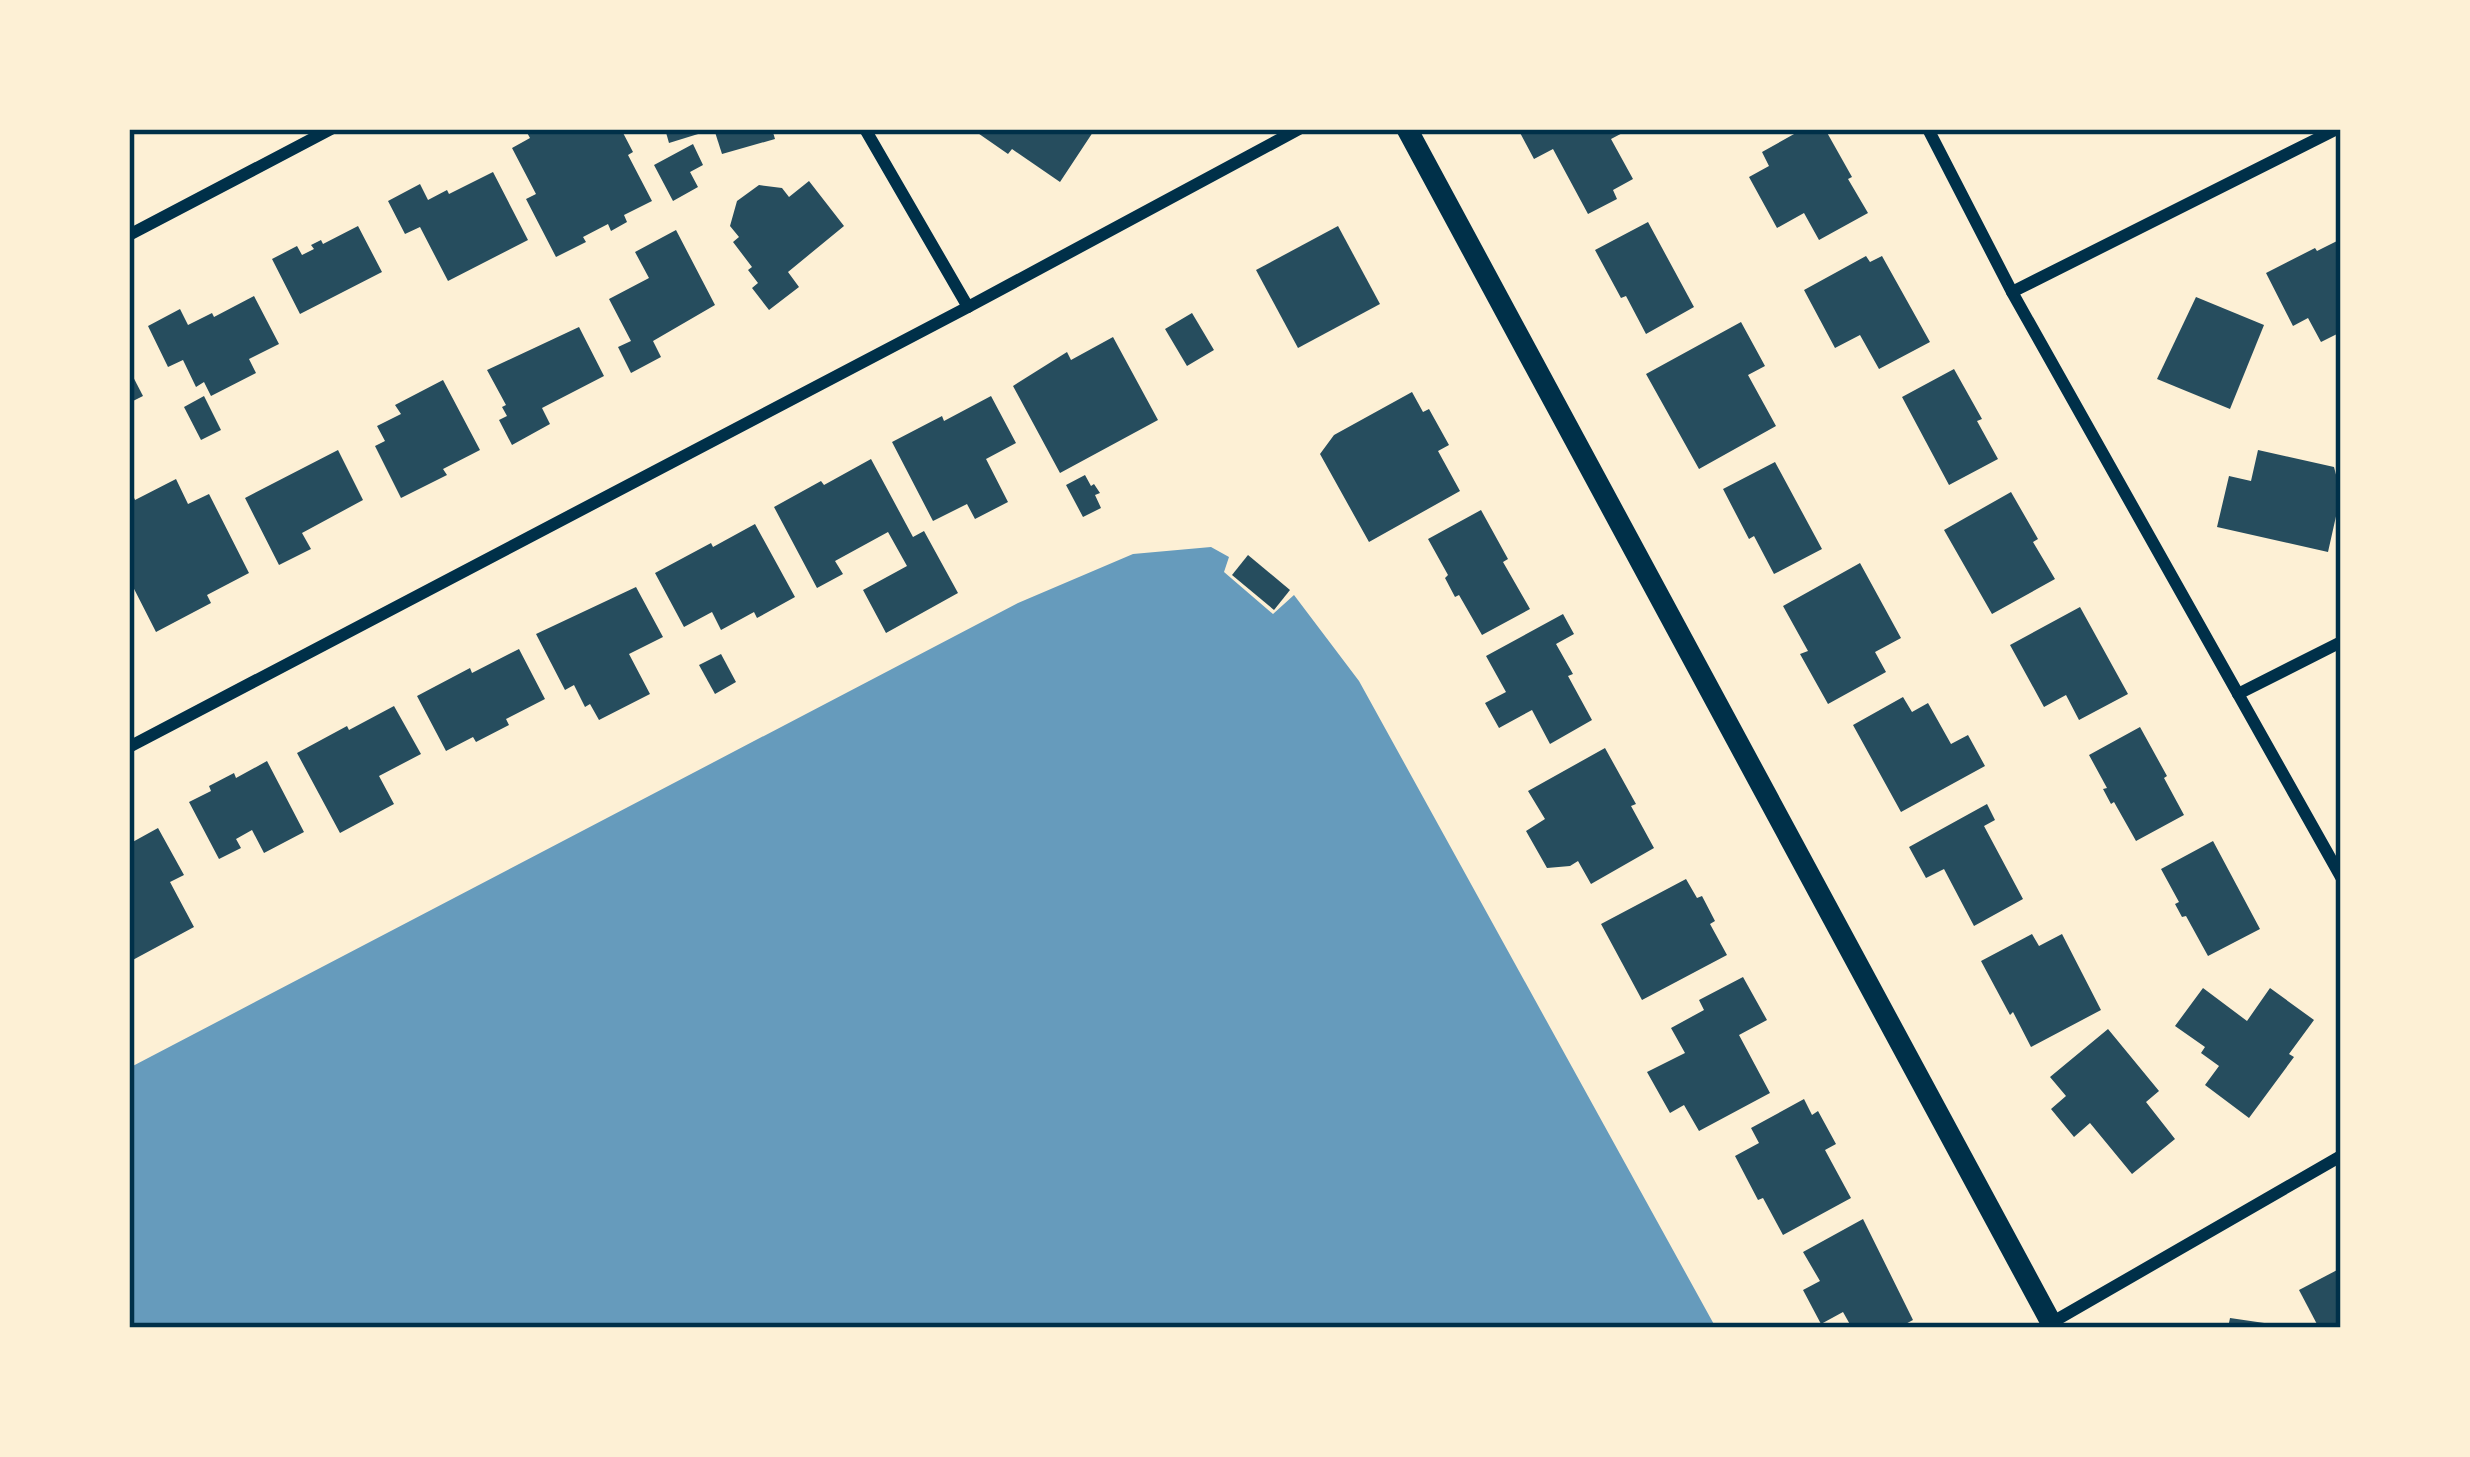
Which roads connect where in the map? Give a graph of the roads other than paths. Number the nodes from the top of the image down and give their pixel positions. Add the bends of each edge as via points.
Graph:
1 (331, 129) edge
2 (865, 129) edge
3 (1299, 129) edge
4 (1408, 129) edge
5 (1928, 129) edge
6 (2337, 129) edge
7 (129, 235) edge
8 (2012, 292) junction
9 (968, 307) junction
10 (2341, 642) edge
11 (2238, 694) junction
12 (129, 747) edge
13 (2341, 877) edge
14 (2341, 1156) edge
15 (2053, 1325) edge

1 - 7 street
2 - 9 street
3 - 9 street
4 - 15 street
5 - 8 street
6 - 8 street
8 - 11 street
9 - 12 street
10 - 11 street
11 - 13 street
14 - 15 street

